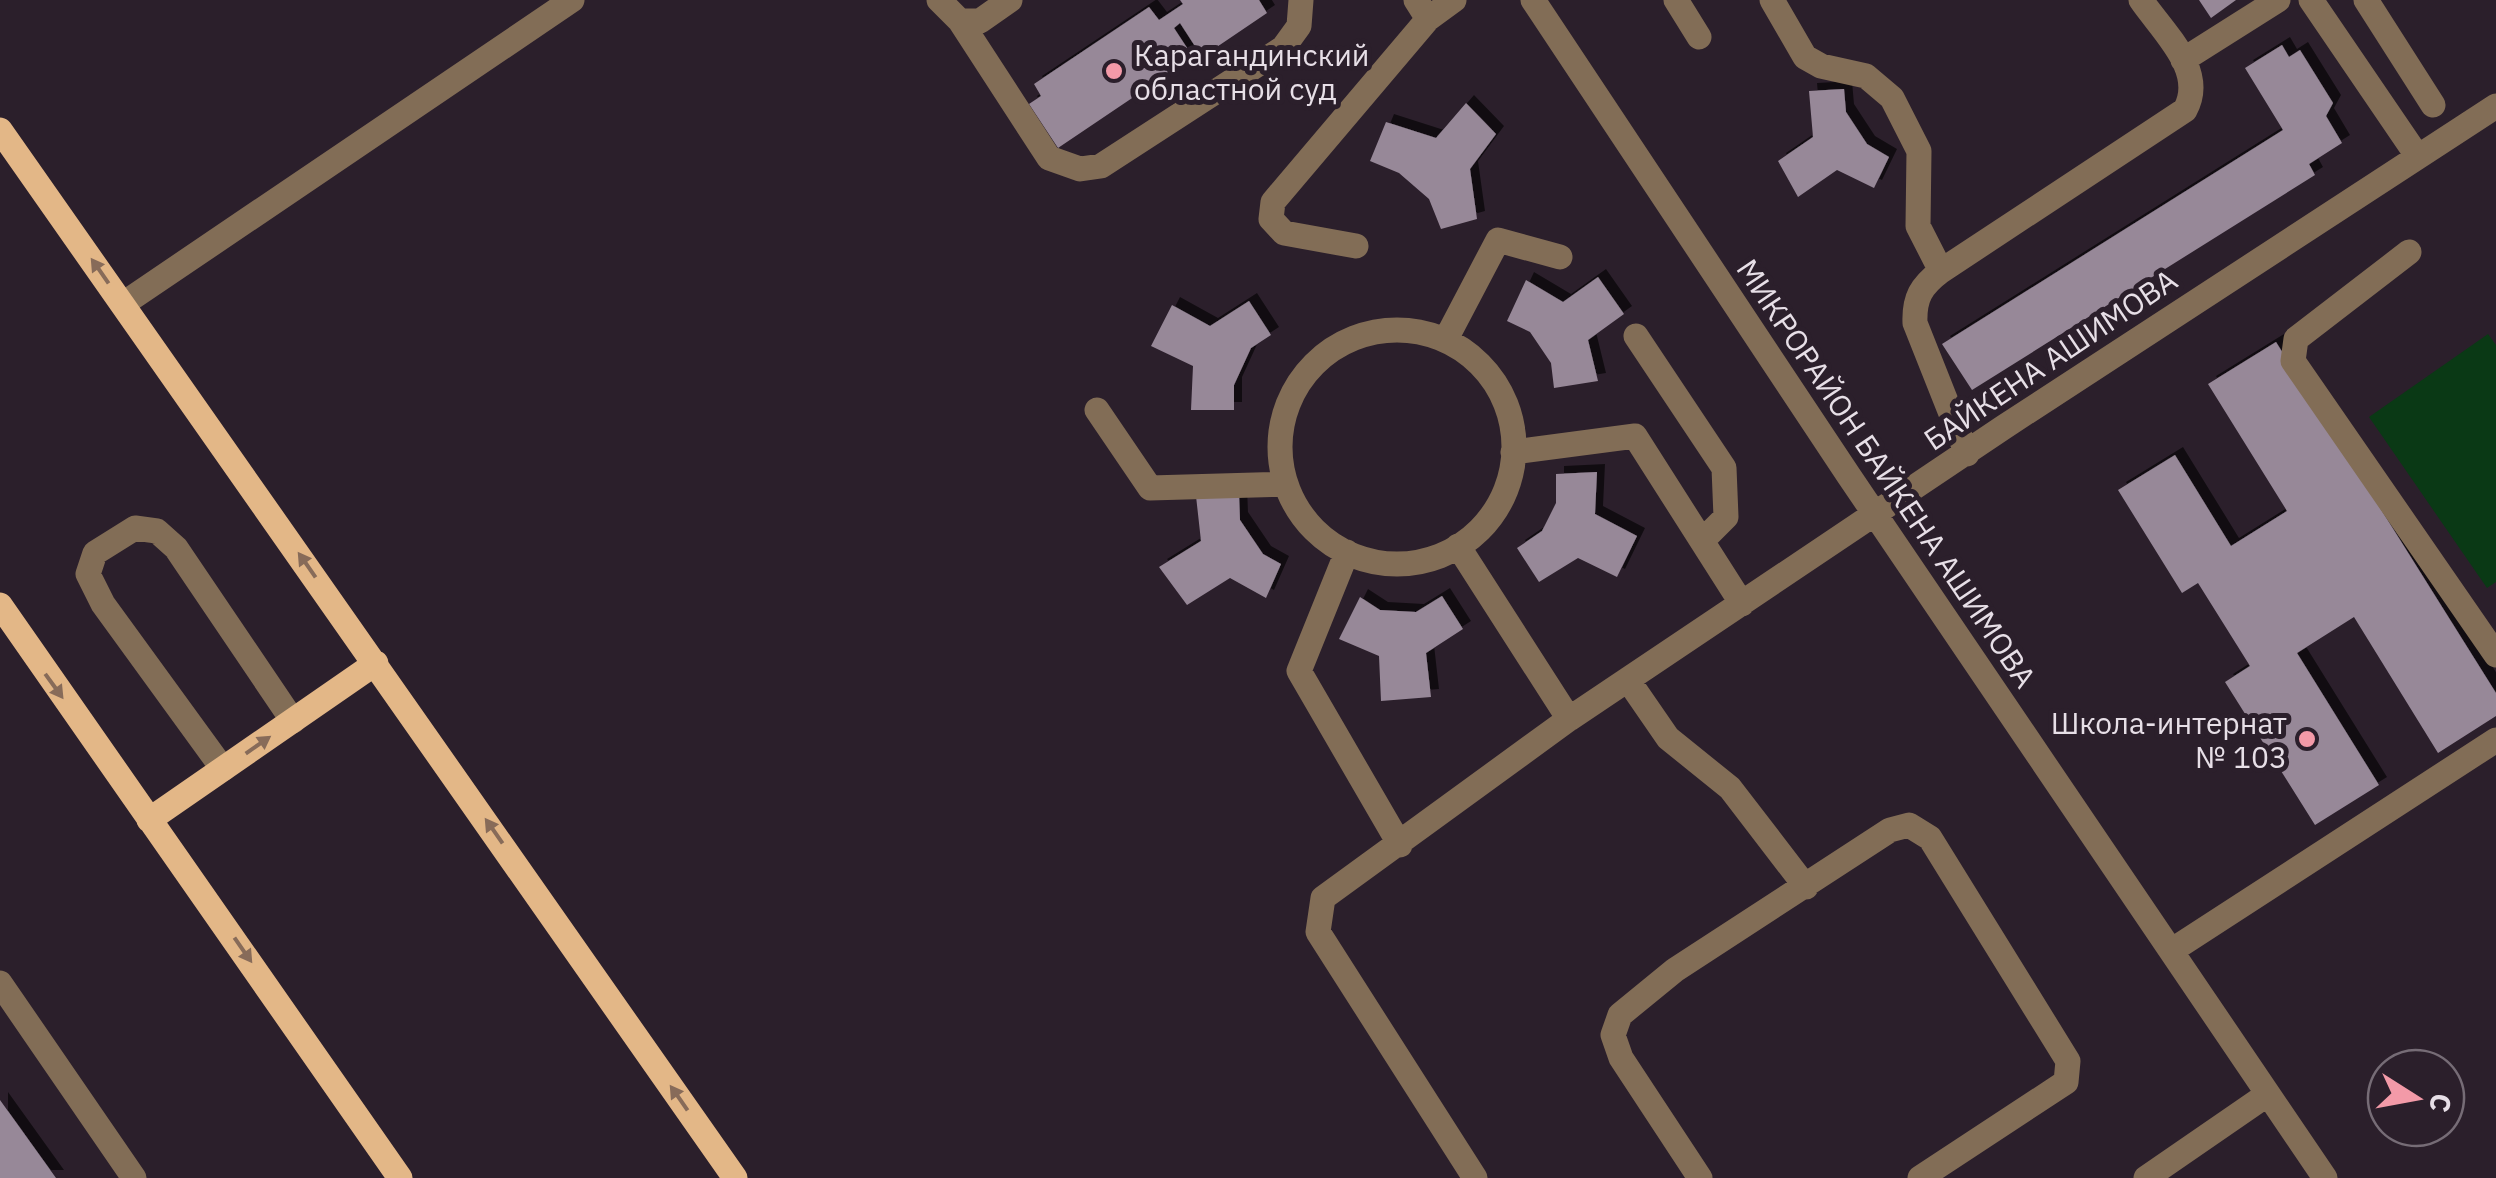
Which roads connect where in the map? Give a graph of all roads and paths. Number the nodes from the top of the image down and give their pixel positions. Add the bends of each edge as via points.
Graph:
1 (572, 0) edge
2 (939, 0) edge
3 (1010, 0) edge
4 (1301, 0) edge
5 (1454, 0) edge
6 (1533, 0) edge
7 (1676, 0) edge
8 (1772, 0) edge
9 (2141, 0) edge
10 (2278, 0) edge
11 (2311, 0) edge
12 (2366, 0) edge
13 (1422, 10) edge
14 (960, 21) junction
15 (1699, 37) dead end
16 (2183, 60) junction
17 (2433, 105) dead end
18 (2496, 106) edge
19 (0, 130) edge
20 (2418, 157) junction
21 (1356, 246) dead end
22 (2410, 252) dead end
23 (1560, 257) dead end
24 (1941, 271) junction
25 (123, 304) junction
26 (1636, 336) dead end
27 (1446, 339) junction
28 (1097, 410) dead end
29 (1513, 452) junction
30 (1967, 454) junction
31 (1286, 484) junction
32 (1876, 516) junction
33 (1702, 541) junction
34 (1458, 546) junction
35 (1348, 552) junction
36 (1742, 604) junction
37 (0, 605) edge
38 (2496, 655) edge
39 (376, 663) junction
40 (1628, 680) junction
41 (1570, 719) junction
42 (293, 720) junction
43 (2496, 740) edge
44 (223, 769) junction
45 (148, 820) junction
46 (1400, 845) junction
47 (1806, 888) junction
48 (2172, 951) junction
49 (0, 984) edge
50 (2268, 1094) junction
51 (134, 1178) edge
52 (400, 1178) edge
53 (735, 1178) edge
54 (1476, 1178) edge
55 (1700, 1178) edge
56 (1920, 1178) edge
57 (2146, 1178) edge
58 (2325, 1178) edge

1 - 25 street
2 - 14 street
3 - 14 street via 980,21
4 - 14 street via 1298,26 1283,48 1101,166 1080,169 1048,158
5 - 13 street
6 - 32 street, МИКРОРАЙОН БАЙКЕНА АШИМОВА
7 - 15 street
8 - 24 street via 1805,57 1866,76 1892,98 1919,152 1918,226
9 - 16 street
10 - 16 street
11 - 20 street
12 - 17 street
13 - 21 street via 1273,202 1271,219 1284,232
16 - 24 street via 2195,93 2185,110
18 - 20 street, БАЙКЕНА АШИМОВА
25 -> 19 main road
20 - 30 street, БАЙКЕНА АШИМОВА
22 - 38 street via 2296,338 2293,361
23 - 27 street via 1498,240
24 - 30 street via 1924,284 1914,304 1915,323
39 -> 25 main road
26 - 33 street via 1724,468 1726,517
27 - 29 street via 1478,361 1502,392 1514,428
27 - 31 street via 1408,330 1370,332 1320,360 1286,408 1280,446
28 - 31 street via 1150,488
29 - 33 street via 1635,436
29 - 34 street via 1500,504
30 - 32 street, БАЙКЕНА АШИМОВА
31 - 35 street via 1304,518
32 - 36 street, БАЙКЕНА АШИМОВА
32 - 48 street, МИКРОРАЙОН БАЙКЕНА АШИМОВА
33 - 36 street
34 - 35 street via 1406,564
34 - 41 street
35 - 46 street via 1298,672
36 - 40 street, БАЙКЕНА АШИМОВА
37 -> 45 main road
39 - 42 main road
53 -> 39 main road
40 - 41 street, БАЙКЕНА АШИМОВА
40 - 47 street via 1668,738 1730,788
41 - 46 street, БАЙКЕНА АШИМОВА
44 -> 42 main road
42 - 44 street via 157,530 135,528 95,553 88,574 103,604
43 - 48 street
44 - 45 main road
45 -> 52 main road
46 - 54 street, БАЙКЕНА АШИМОВА via 1323,898 1318,932
47 - 55 street via 1675,970 1620,1015 1613,1036 1621,1058
47 - 56 street via 1890,830 1910,825 1930,838 2068,1061 2066,1082
48 - 50 street, МИКРОРАЙОН БАЙКЕНА АШИМОВА
49 - 51 street
50 - 57 street
50 - 58 street, МИКРОРАЙОН БАЙКЕНА АШИМОВА

